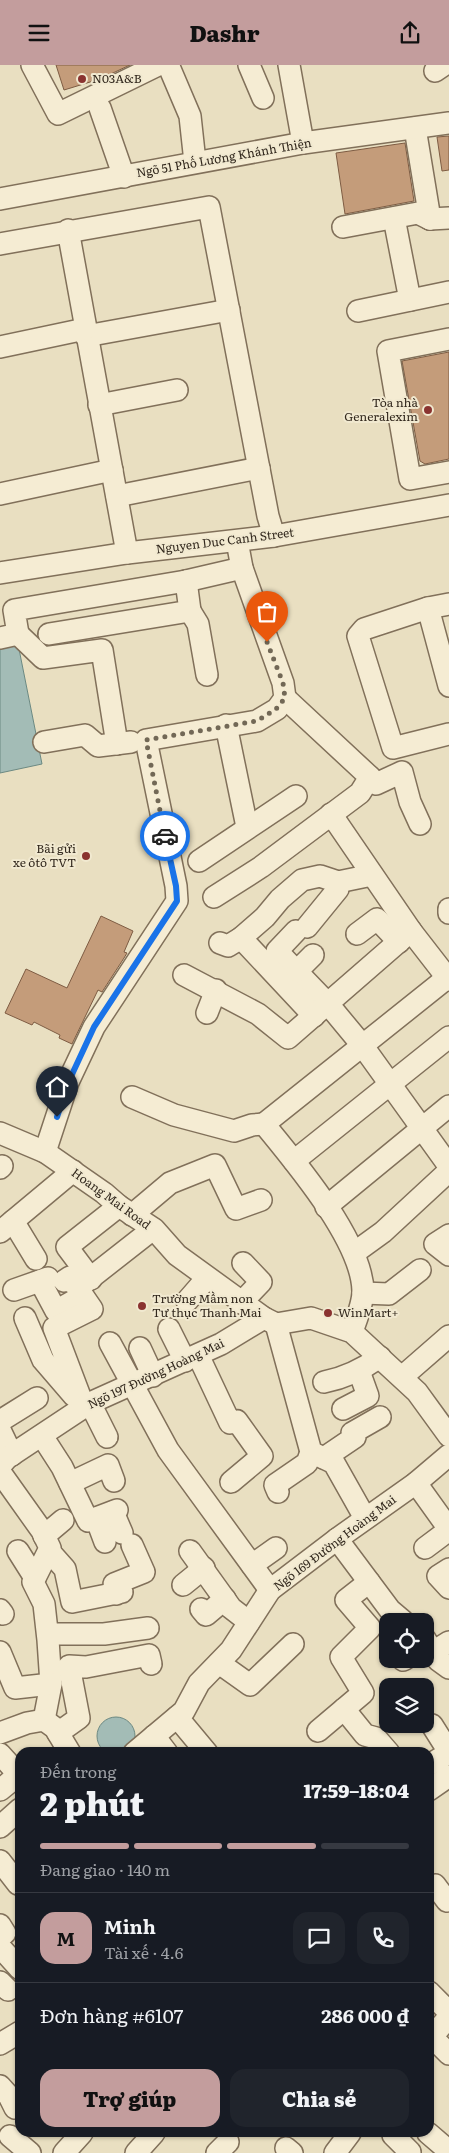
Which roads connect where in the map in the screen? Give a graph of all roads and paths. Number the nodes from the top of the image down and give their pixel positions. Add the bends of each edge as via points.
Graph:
1 (32, 65) edge
2 (249, 65) edge
3 (289, 65) edge
4 (164, 67) edge
5 (263, 98) dead end
6 (100, 108) dead end
7 (449, 123) edge
8 (415, 128) junction
9 (303, 143) junction
10 (196, 162) junction
11 (124, 177) junction
12 (0, 199) edge
13 (394, 218) junction
14 (439, 218) edge
15 (343, 227) dead end
16 (68, 230) junction
17 (0, 244) edge
18 (449, 292) edge
19 (410, 300) junction
20 (229, 310) junction
21 (358, 311) dead end
22 (449, 329) edge
23 (85, 333) junction
24 (449, 339) edge
25 (376, 345) dead end
26 (0, 347) edge
27 (177, 390) dead end
28 (99, 405) junction
29 (259, 467) junction
30 (112, 470) junction
31 (449, 472) edge
32 (0, 494) edge
33 (117, 496) junction
34 (449, 505) edge
35 (274, 536) junction
36 (237, 541) junction
37 (127, 553) junction
38 (242, 567) junction
39 (0, 573) edge
40 (186, 581) junction
41 (439, 606) edge
42 (190, 611) junction
43 (49, 633) dead end
44 (9, 636) edge
45 (207, 675) dead end
46 (449, 685) edge
47 (285, 698) junction
48 (226, 725) junction
49 (449, 734) edge
50 (146, 740) junction
51 (44, 742) dead end
52 (117, 744) junction
53 (370, 777) junction
54 (296, 796) dead end
55 (331, 815) junction
56 (420, 824) dead end
57 (247, 827) junction
58 (199, 861) dead end
59 (372, 875) junction
60 (338, 882) junction
61 (214, 897) dead end
62 (357, 935) dead end
63 (405, 937) junction
64 (240, 939) junction
65 (220, 943) dead end
66 (313, 955) dead end
67 (296, 971) junction
68 (184, 975) dead end
69 (448, 979) edge
70 (216, 991) junction
71 (321, 1010) junction
72 (207, 1013) dead end
73 (449, 1037) edge
74 (362, 1045) junction
75 (390, 1084) junction
76 (132, 1097) dead end
77 (449, 1106) edge
78 (264, 1124) junction
79 (422, 1127) junction
80 (0, 1133) edge
81 (45, 1151) junction
82 (294, 1161) junction
83 (449, 1166) edge
84 (73, 1171) junction
85 (449, 1171) edge
86 (261, 1200) dead end
87 (326, 1207) junction
88 (125, 1211) junction
89 (7, 1226) edge
90 (153, 1229) junction
91 (449, 1235) edge
92 (354, 1253) junction
93 (449, 1255) edge
94 (36, 1259) dead end
95 (243, 1263) dead end
96 (420, 1270) dead end
97 (207, 1277) junction
98 (67, 1284) junction
99 (14, 1291) dead end
100 (363, 1293) junction
101 (187, 1301) dead end
102 (241, 1303) junction
103 (25, 1318) dead end
104 (270, 1321) junction
105 (169, 1329) dead end
106 (352, 1332) junction
107 (448, 1340) edge
108 (110, 1343) dead end
109 (140, 1348) dead end
110 (380, 1357) junction
111 (191, 1358) junction
112 (359, 1371) junction
113 (154, 1376) junction
114 (402, 1377) junction
115 (324, 1382) dead end
116 (133, 1385) junction
117 (36, 1398) dead end
118 (87, 1405) junction
119 (342, 1409) dead end
120 (380, 1417) dead end
121 (0, 1421) edge
122 (0, 1430) edge
123 (42, 1436) junction
124 (449, 1436) edge
125 (106, 1437) dead end
126 (318, 1455) junction
127 (449, 1455) edge
128 (4, 1464) edge
129 (69, 1470) junction
130 (114, 1481) dead end
131 (231, 1483) dead end
132 (416, 1483) junction
133 (278, 1492) dead end
134 (366, 1518) junction
135 (63, 1519) dead end
136 (449, 1529) edge
137 (337, 1539) junction
138 (47, 1544) junction
139 (276, 1548) dead end
140 (425, 1548) dead end
141 (18, 1551) dead end
142 (190, 1551) dead end
143 (252, 1565) junction
144 (204, 1568) junction
145 (449, 1569) edge
146 (35, 1578) junction
147 (369, 1581) junction
148 (183, 1585) dead end
149 (449, 1589) edge
150 (270, 1590) junction
151 (225, 1599) junction
152 (201, 1609) dead end
153 (394, 1613) edge
154 (249, 1622) junction
155 (148, 1628) dead end
156 (48, 1634) junction
157 (293, 1644) dead end
158 (434, 1649) edge
159 (0, 1652) edge
160 (219, 1663) junction
161 (152, 1664) dead end
162 (449, 1668) edge
163 (51, 1684) junction
164 (344, 1709) junction
165 (177, 1717) junction
166 (51, 1726) junction
167 (434, 1728) edge
168 (318, 1731) dead end
169 (0, 1733) edge
170 (154, 1736) junction
171 (66, 1747) edge
172 (141, 1747) edge
173 (162, 1747) edge
174 (202, 1747) edge
175 (384, 1747) edge
176 (449, 1753) edge
177 (0, 1754) edge
178 (434, 1762) edge
179 (15, 1771) edge
180 (449, 1776) edge
181 (15, 1777) edge
182 (434, 1786) edge
183 (0, 1790) edge
184 (15, 1814) edge
185 (0, 1827) edge
186 (0, 1861) edge
187 (15, 1880) edge
188 (434, 1885) edge
189 (449, 1899) edge
190 (0, 1925) edge
191 (0, 1936) edge
192 (0, 1947) edge
193 (15, 1964) edge
194 (434, 1997) edge
195 (449, 2012) edge
196 (449, 2017) edge
197 (434, 2034) edge
198 (15, 2035) edge
199 (434, 2041) edge
200 (0, 2044) edge
201 (449, 2054) edge
202 (0, 2086) edge
203 (15, 2108) dead end
204 (9, 2137) edge
205 (150, 2137) edge
206 (347, 2137) edge
207 (395, 2137) edge
208 (433, 2137) edge
209 (449, 2151) edge
210 (410, 2152) dead end
211 (30, 2153) edge
212 (136, 2153) edge
213 (335, 2153) edge

1 - 4 street via 58,114
2 - 5 street
3 - 9 street
4 - 10 street via 190,116
6 - 11 street
7 - 8 street, Ngõ 51 Phố Lương Khánh Thiện
8 - 9 street, Ngõ 51 Phố Lương Khánh Thiện
8 - 14 street
9 - 10 street, Ngõ 51 Phố Lương Khánh Thiện
10 - 11 street, Ngõ 51 Phố Lương Khánh Thiện
11 - 12 street, Ngõ 51 Phố Lương Khánh Thiện
13 - 14 street via 418,213
13 - 15 street
13 - 19 street
16 - 17 street
16 - 20 street via 209,207
16 - 23 street
18 - 19 street
19 - 21 street
20 - 23 street
20 - 29 street
22 - 25 street
23 - 26 street
23 - 28 street
24 - 31 street via 388,351 410,479
27 - 28 street
28 - 30 street
29 - 33 street
29 - 35 street
30 - 32 street
30 - 33 street
33 - 37 street
34 - 35 street, Nguyen Duc Canh Street
35 - 36 street, Nguyen Duc Canh Street
36 - 37 street, Nguyen Duc Canh Street
36 - 38 street
37 - 39 street, Nguyen Duc Canh Street
38 - 40 street
38 - 47 street via 283,683
40 - 42 street
40 - 44 street via 14,610
41 - 46 street
41 - 49 street via 364,629 358,635 393,748
42 - 43 street
42 - 45 street via 198,624
44 - 52 street via 43,657 102,650
47 - 48 street via 266,717
47 - 53 street
48 - 50 street
48 - 57 street
50 - 52 street
50 - 81 street via 177,901 94,1027 68,1083
51 - 52 street via 85,735 98,746
53 - 55 street via 360,793
53 - 56 street via 376,784 402,773
54 - 57 street
55 - 59 street
55 - 61 street
57 - 58 street
59 - 60 street
59 - 63 street
60 - 64 street via 320,876 302,880
60 - 67 street via 338,889 277,951
62 - 63 street via 377,919
63 - 69 street
63 - 71 street
64 - 65 street via 228,946
64 - 71 street
66 - 67 street
67 - 71 street
68 - 70 street
69 - 74 street
70 - 71 street via 258,1014 288,1038
70 - 72 street
71 - 74 street
73 - 75 street
74 - 75 street
74 - 78 street
75 - 79 street
75 - 82 street
76 - 78 street via 174,1115 234,1131
77 - 79 street
78 - 82 street
79 - 83 street
79 - 87 street
80 - 81 street, Hoang Mai Road
81 - 84 street, Hoang Mai Road
82 - 87 street
84 - 88 street, Hoang Mai Road
84 - 89 street
85 - 92 street via 383,1232
86 - 88 street via 236,1209 214,1165 170,1183
87 - 92 street
88 - 90 street, Hoang Mai Road
88 - 98 street via 67,1247
89 - 94 street
90 - 97 street, Hoang Mai Road via 177,1255
90 - 98 street
91 - 93 street via 435,1244
92 - 100 street via 360,1267
95 - 102 street via 261,1282
96 - 100 street via 390,1295
97 - 101 street
97 - 102 street, Hoang Mai Road
98 - 99 street
98 - 118 street via 92,1309 54,1328
100 - 106 street
102 - 104 street, Hoang Mai Road
103 - 118 street via 43,1360
104 - 106 street via 311,1317
104 - 111 street, Ngõ 197 Đường Hoàng Mai
104 - 126 street
105 - 111 street
106 - 110 street
107 - 114 street
108 - 116 street
109 - 113 street
110 - 112 street
110 - 114 street
111 - 113 street, Ngõ 197 Đường Hoàng Mai
111 - 131 street via 230,1423 237,1421 262,1456
112 - 115 street
112 - 119 street via 368,1396
113 - 116 street, Ngõ 197 Đường Hoàng Mai
114 - 124 street
116 - 118 street, Ngõ 197 Đường Hoàng Mai
116 - 143 street via 168,1450
117 - 121 street
118 - 123 street, Ngõ 197 Đường Hoàng Mai
118 - 125 street
120 - 126 street via 352,1433 355,1437
122 - 128 street
123 - 128 street, Ngõ 197 Đường Hoàng Mai
123 - 129 street
126 - 133 street via 275,1485
126 - 134 street via 334,1463
127 - 132 street, Ngõ 169 Đường Hoàng Mai
128 - 138 street
129 - 130 street via 108,1465
129 - 138 street via 88,1521 109,1513 120,1540 144,1572 114,1584 119,1593 72,1603 65,1569
132 - 134 street, Ngõ 169 Đường Hoàng Mai
132 - 136 street
134 - 137 street, Ngõ 169 Đường Hoàng Mai
135 - 138 street
136 - 140 street
137 - 147 street
137 - 150 street, Ngõ 169 Đường Hoàng Mai
138 - 146 street
139 - 143 street
141 - 146 street
142 - 144 street
143 - 150 street
144 - 148 street
144 - 151 street
145 - 149 street via 438,1576
146 - 156 street via 33,1582 44,1604
147 - 153 street
147 - 164 street via 346,1600 370,1628 341,1657 363,1693
150 - 154 street, Ngõ 169 Đường Hoàng Mai
151 - 152 street via 206,1615
151 - 154 street
154 - 160 street, Ngõ 169 Đường Hoàng Mai
155 - 156 street via 104,1634
156 - 163 street
157 - 160 street via 250,1685
158 - 162 street via 438,1660
159 - 163 street via 15,1688
160 - 165 street, Ngõ 169 Đường Hoàng Mai via 199,1683 184,1711
161 - 166 street via 149,1655 86,1667 68,1666 79,1718
163 - 166 street
164 - 168 street
164 - 175 street via 365,1735 376,1738
165 - 170 street, Ngõ 169 Đường Hoàng Mai
165 - 174 street
166 - 169 street via 27,1723
166 - 171 street
167 - 176 street
170 - 172 street, Ngõ 169 Đường Hoàng Mai
170 - 173 street
176 - 178 street
177 - 179 street
180 - 182 street
181 - 183 street
184 - 185 street
186 - 187 street
188 - 189 street via 447,1901
190 - 191 street via 5,1933
192 - 193 street
194 - 195 street
196 - 197 street
198 - 200 street
199 - 201 street
202 - 203 street
204 - 211 street
205 - 212 street
206 - 213 street
207 - 210 street
208 - 209 street

